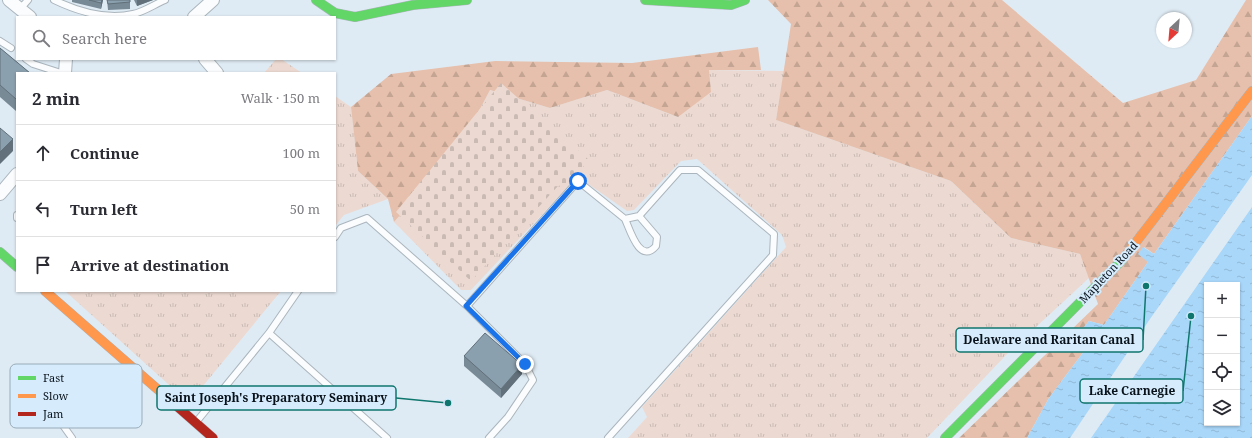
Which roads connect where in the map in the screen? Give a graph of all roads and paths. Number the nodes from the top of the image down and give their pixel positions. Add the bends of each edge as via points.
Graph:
1 (9, 0) edge
2 (28, 0) edge
3 (54, 0) edge
4 (165, 0) edge
5 (212, 0) edge
6 (316, 0) edge
7 (467, 0) edge
8 (645, 0) edge
9 (744, 0) edge
10 (434, 1) edge
11 (19, 10) junction
12 (28, 16) edge
13 (103, 16) edge
14 (117, 16) edge
15 (195, 16) edge
16 (0, 41) edge
17 (11, 48) dead end
18 (27, 60) edge
19 (66, 60) edge
20 (206, 60) edge
21 (58, 72) edge
22 (65, 72) edge
23 (216, 72) edge
24 (1252, 91) edge
25 (16, 179) edge
26 (0, 194) edge
27 (639, 216) junction
28 (625, 219) junction
29 (336, 236) edge
30 (0, 252) edge
31 (16, 266) edge
32 (46, 292) edge
33 (297, 292) edge
34 (466, 306) junction
35 (269, 334) junction
36 (129, 364) edge
37 (142, 375) edge
38 (196, 422) junction
39 (65, 428) edge
40 (72, 438) edge
41 (213, 438) edge
42 (387, 438) edge
43 (489, 438) edge
44 (608, 438) edge
45 (945, 438) edge

1 - 11 street
2 - 11 lane
3 - 13 lane via 80,11
4 - 14 lane via 135,14
5 - 15 street
6 - 10 street via 335,13 355,16
7 - 10 street
8 - 9 street via 731,5
11 - 12 street
16 - 17 lane
18 - 21 lane
19 - 22 street
20 - 23 street
24 - 45 street, Mapleton Road via 1123,259
25 - 26 street
27 - 28 lane
27 - 28 lane via 657,238 656,246 650,251 637,246
27 - 44 lane via 680,170 698,170 774,234 773,255
28 - 34 lane via 578,181
29 - 34 lane via 341,228 367,218
30 - 31 street
32 - 36 street
33 - 35 lane
34 - 43 lane via 525,364 533,380 508,417
35 - 38 lane
35 - 42 lane
37 - 38 street
38 - 41 street
39 - 40 lane

